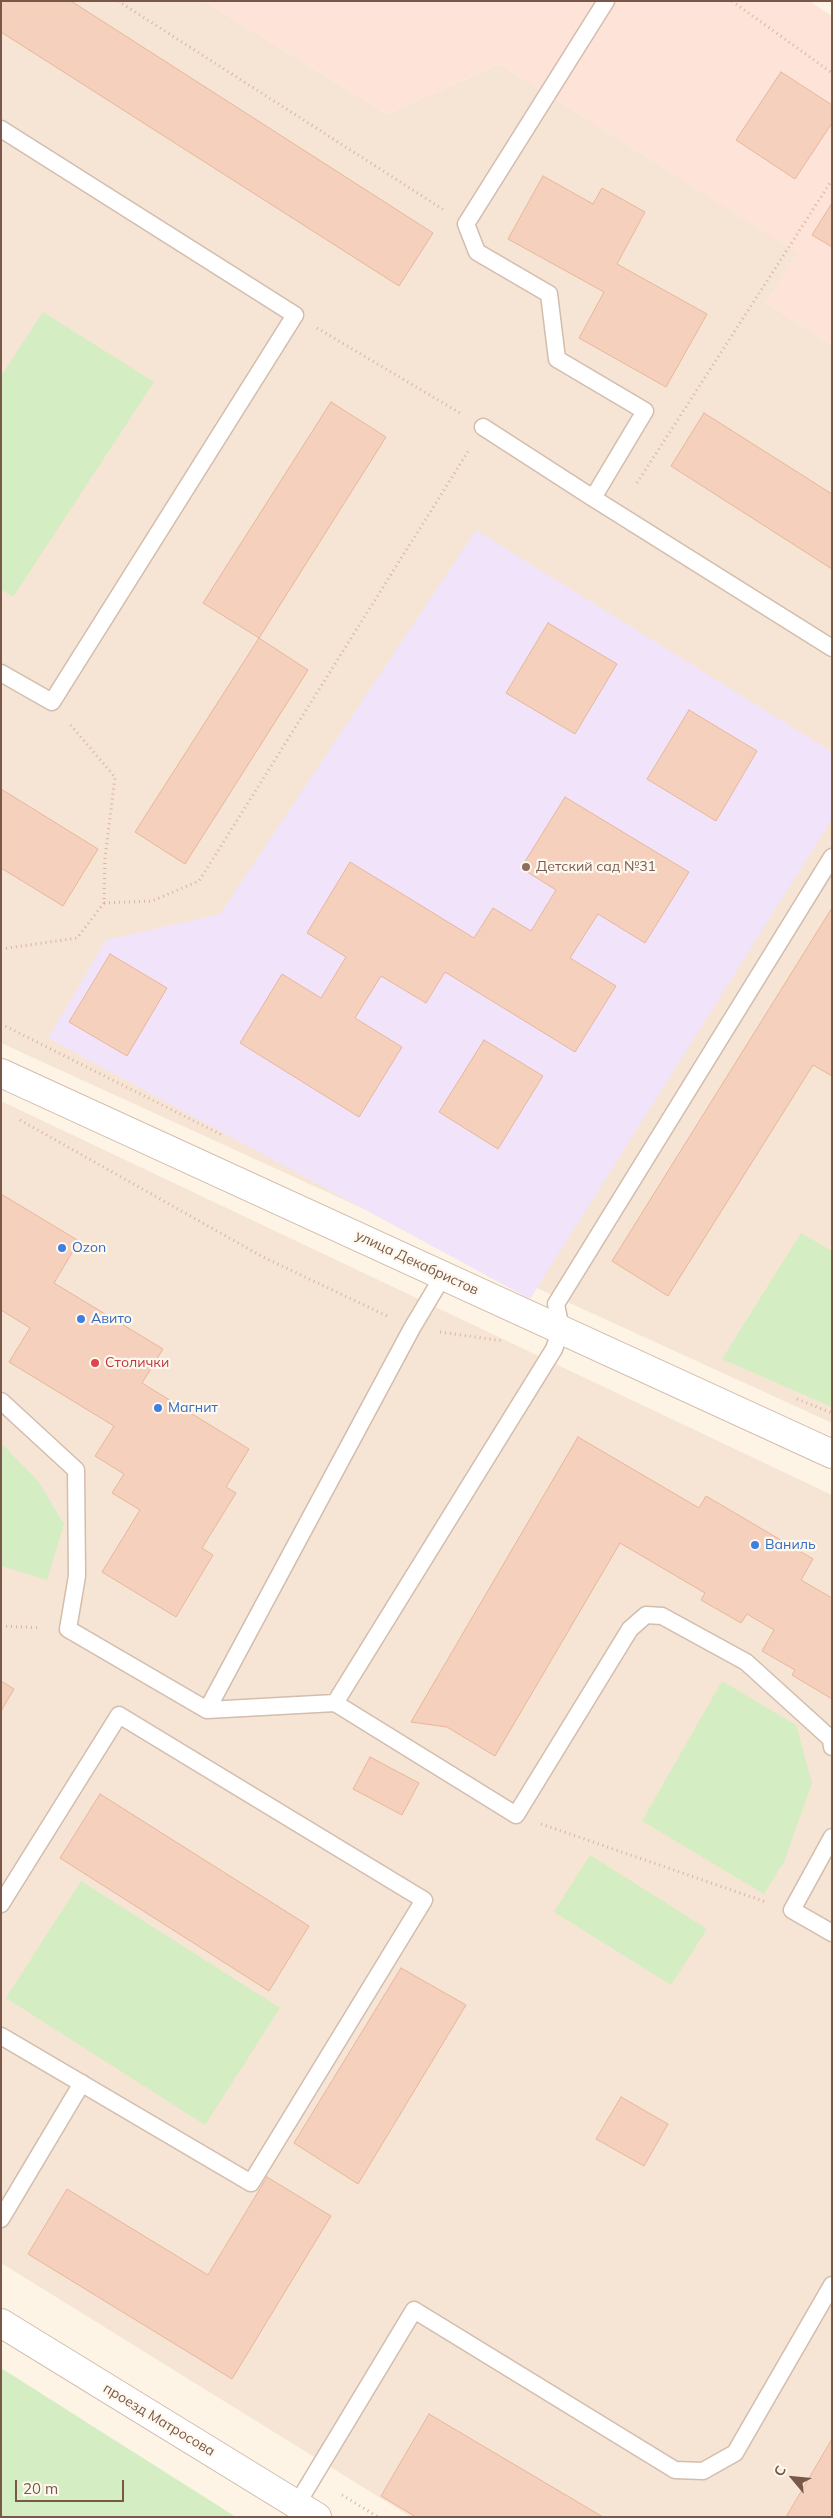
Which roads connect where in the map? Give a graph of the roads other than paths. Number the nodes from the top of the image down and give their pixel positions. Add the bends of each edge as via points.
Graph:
1 (606, 1) edge
2 (1, 129) edge
3 (483, 427) road end
4 (593, 498) junction
5 (832, 648) edge
6 (1, 673) edge
7 (832, 857) edge
8 (1, 1073) edge
9 (443, 1276) junction
10 (558, 1339) junction
11 (1, 1400) edge
12 (832, 1454) edge
13 (335, 1703) junction
14 (207, 1710) junction
15 (832, 1746) edge
16 (832, 1837) edge
17 (1, 1904) edge
18 (832, 1933) edge
19 (1, 2036) edge
20 (82, 2082) junction
21 (1, 2219) edge
22 (832, 2285) edge
23 (1, 2323) edge
24 (307, 2510) edge

1 - 4 lane via 466,224 477,252 549,294 556,359 645,411
2 - 6 lane via 295,315 52,702
3 - 4 lane
4 - 5 lane
7 - 10 lane via 556,1304
8 - 9 street, улица Декабристов
9 - 10 street, улица Декабристов
9 - 14 lane
10 - 12 street, улица Декабристов
10 - 13 lane
11 - 14 lane via 76,1470 77,1576 68,1629
13 - 14 lane
13 - 15 lane via 516,1816 630,1629 646,1615 662,1616 746,1662 830,1740
16 - 18 lane via 792,1910
17 - 20 lane via 119,1715 424,1900 252,2183
19 - 20 lane
20 - 21 lane
22 - 24 lane via 735,2453 703,2471 675,2470 414,2310
23 - 24 street, проезд Матросова

